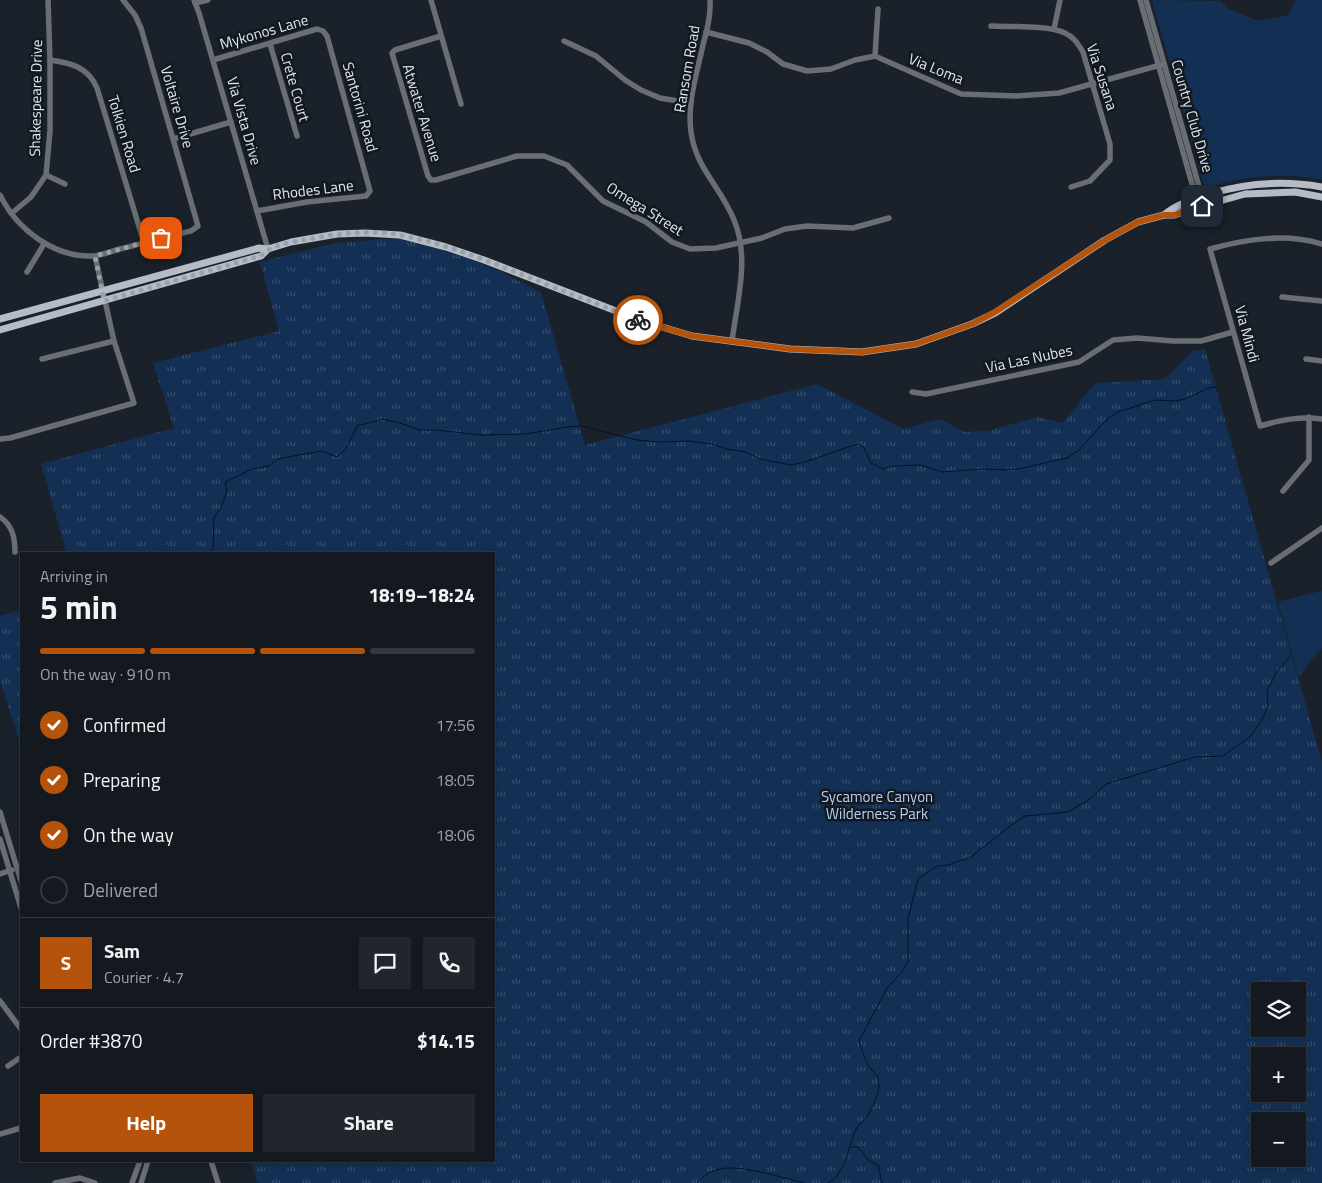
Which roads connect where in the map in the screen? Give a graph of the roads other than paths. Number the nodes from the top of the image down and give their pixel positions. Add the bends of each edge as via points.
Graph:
1 (48, 0) edge
2 (123, 0) edge
3 (208, 0) edge
4 (431, 0) edge
5 (710, 0) edge
6 (1060, 0) edge
7 (1140, 0) edge
8 (1146, 0) edge
9 (194, 2) edge
10 (878, 9) dead end
11 (991, 26) dead end
12 (1054, 29) junction
13 (323, 30) joint
14 (706, 32) junction
15 (442, 36) junction
16 (564, 41) dead end
17 (270, 44) junction
18 (875, 56) junction
19 (50, 60) junction
20 (213, 60) junction
21 (1161, 65) junction
22 (1092, 84) junction
23 (690, 103) junction
24 (462, 104) dead end
25 (231, 122) junction
26 (297, 136) dead end
27 (173, 139) junction
28 (46, 175) junction
29 (431, 180) joint
30 (65, 184) dead end
31 (1071, 187) dead end
32 (1322, 187) edge
33 (370, 191) joint
34 (0, 195) edge
35 (1199, 197) junction
36 (1322, 197) edge
37 (1202, 206) junction
38 (257, 211) junction
39 (12, 214) junction
40 (1164, 215) junction
41 (889, 218) dead end
42 (740, 242) junction
43 (144, 243) junction
44 (44, 244) junction
45 (1322, 244) edge
46 (268, 249) junction
47 (95, 256) junction
48 (27, 272) dead end
49 (102, 292) junction
50 (1282, 297) dead end
51 (104, 301) junction
52 (1322, 301) edge
53 (0, 319) edge
54 (0, 330) edge
55 (1233, 332) junction
56 (732, 340) junction
57 (114, 341) junction
58 (42, 359) dead end
59 (1306, 359) dead end
60 (1322, 361) edge
61 (912, 392) dead end
62 (1310, 417) junction
63 (1322, 419) edge
64 (0, 439) edge
65 (1283, 491) dead end
66 (0, 517) edge
67 (1322, 528) edge
68 (15, 552) dead end
69 (1271, 563) dead end
70 (0, 812) edge
71 (0, 839) edge
72 (17, 868) junction
73 (10, 871) junction
74 (0, 874) edge
75 (20, 878) edge
76 (20, 905) edge
77 (0, 1001) edge
78 (20, 1028) edge
79 (20, 1058) edge
80 (8, 1066) dead end
81 (20, 1128) edge
82 (0, 1134) edge
83 (140, 1162) edge
84 (148, 1162) edge
85 (211, 1162) edge
86 (55, 1183) edge
87 (95, 1183) edge
88 (132, 1183) edge
89 (141, 1183) edge
90 (218, 1183) edge

1 - 19 street, Shakespeare Drive
2 - 27 street, Voltaire Drive via 141,28
3 - 9 street
4 - 15 street
5 - 14 street, Ransom Road
6 - 12 street
7 - 21 street, Country Club Drive
8 - 21 street, Country Club Drive
9 - 20 street, Via Vista Drive
10 - 18 street
11 - 12 street, Via Susana
12 - 22 street, Via Susana via 1076,41 1083,52
13 - 17 street, Mykonos Lane
13 - 33 street, Santorini Road
14 - 18 street via 749,43 783,64 807,71 831,69
14 - 23 street, Ransom Road
15 - 24 street
15 - 29 street, Atwater Avenue via 392,52
16 - 23 street via 596,56 641,90 660,98
17 - 20 street, Mykonos Lane
17 - 26 street, Crete Court
18 - 22 street, Via Loma via 961,94 1016,96 1059,93
19 - 28 street, Shakespeare Drive via 50,139
19 - 43 street, Tolkien Road via 82,68 92,78
20 - 25 street, Via Vista Drive
21 - 22 street, Via Loma
21 - 35 street, Country Club Drive
22 - 31 street, Via Susana via 1110,144 1110,160 1090,181
23 - 42 street, Ransom Road via 691,131 698,157 730,210
25 - 27 street
25 - 38 street, Via Vista Drive
27 - 43 street, Voltaire Drive via 198,226 191,232
28 - 30 street
28 - 39 street, Shakespeare Drive via 31,197
29 - 42 street, Omega Street via 517,156 544,156 569,167 603,201 646,222 676,245 701,250
32 - 35 main road via 1299,183 1246,184
33 - 38 street, Rhodes Lane via 366,196
34 - 39 street
35 - 37 street, Country Club Drive
35 - 40 main road via 1175,206
36 - 37 main road via 1296,192 1252,193
37 - 40 main road
38 - 46 street, Via Vista Drive
39 - 44 street
40 - 56 main road via 1138,222 1105,240 972,324 916,344 862,352 790,349
41 - 42 street, Omega Street via 853,228 807,226 785,229
42 - 56 street, Ransom Road via 742,265
43 - 47 street
44 - 47 street via 66,253
44 - 48 street
45 - 55 street, Via Mindi via 1262,238 1210,249
46 - 49 main road via 259,248
46 - 51 main road via 260,256
46 - 56 main road via 336,234 400,235 484,260 642,321 692,336
47 - 49 street
49 - 51 street
49 - 53 main road
50 - 52 street
51 - 54 main road
51 - 57 street
55 - 61 street, Via Las Nubes via 1201,341 1114,340 1079,362 926,394
55 - 62 street, Via Mindi via 1260,426 1287,418
57 - 58 street
57 - 64 street via 134,403
59 - 60 street
62 - 63 street
62 - 65 street via 1309,460
66 - 68 street via 12,531
67 - 69 street
70 - 72 street
71 - 73 street
72 - 73 street
72 - 75 street
73 - 74 street
73 - 76 street
77 - 78 street
79 - 80 street
81 - 82 street
83 - 88 street
84 - 89 street
85 - 90 street
86 - 87 street via 80,1178

